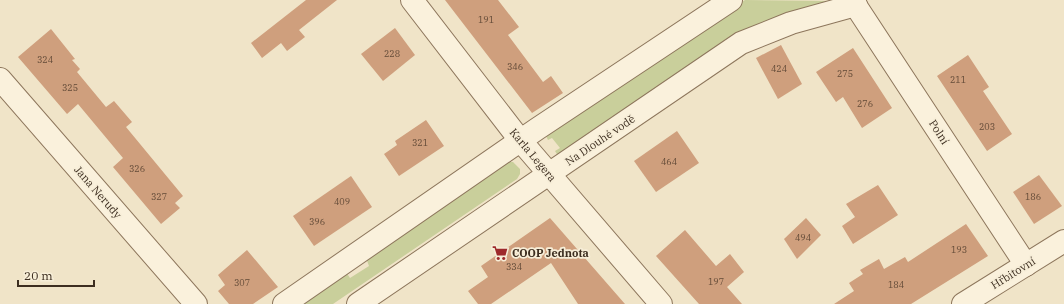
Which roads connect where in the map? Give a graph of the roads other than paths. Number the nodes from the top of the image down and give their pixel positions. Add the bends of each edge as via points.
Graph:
1 (412, 0) edge
2 (731, 0) edge
3 (854, 3) edge
4 (0, 79) edge
5 (520, 140) junction
6 (548, 175) junction
7 (1064, 241) edge
8 (1026, 265) junction
9 (196, 304) edge
10 (284, 304) edge
11 (358, 304) edge
12 (661, 304) edge
13 (963, 304) edge

1 - 5 street, Karla Legera
2 - 5 street
3 - 6 street, Na Dlouhé vodě via 791,23 741,43
3 - 8 street, Polní
4 - 9 street, Jana Nerudy
5 - 6 street, Karla Legera
5 - 10 street
6 - 11 street, Na Dlouhé vodě
6 - 12 street, Karla Legera
7 - 8 street, Hřbitovní
8 - 13 street, Hřbitovní

